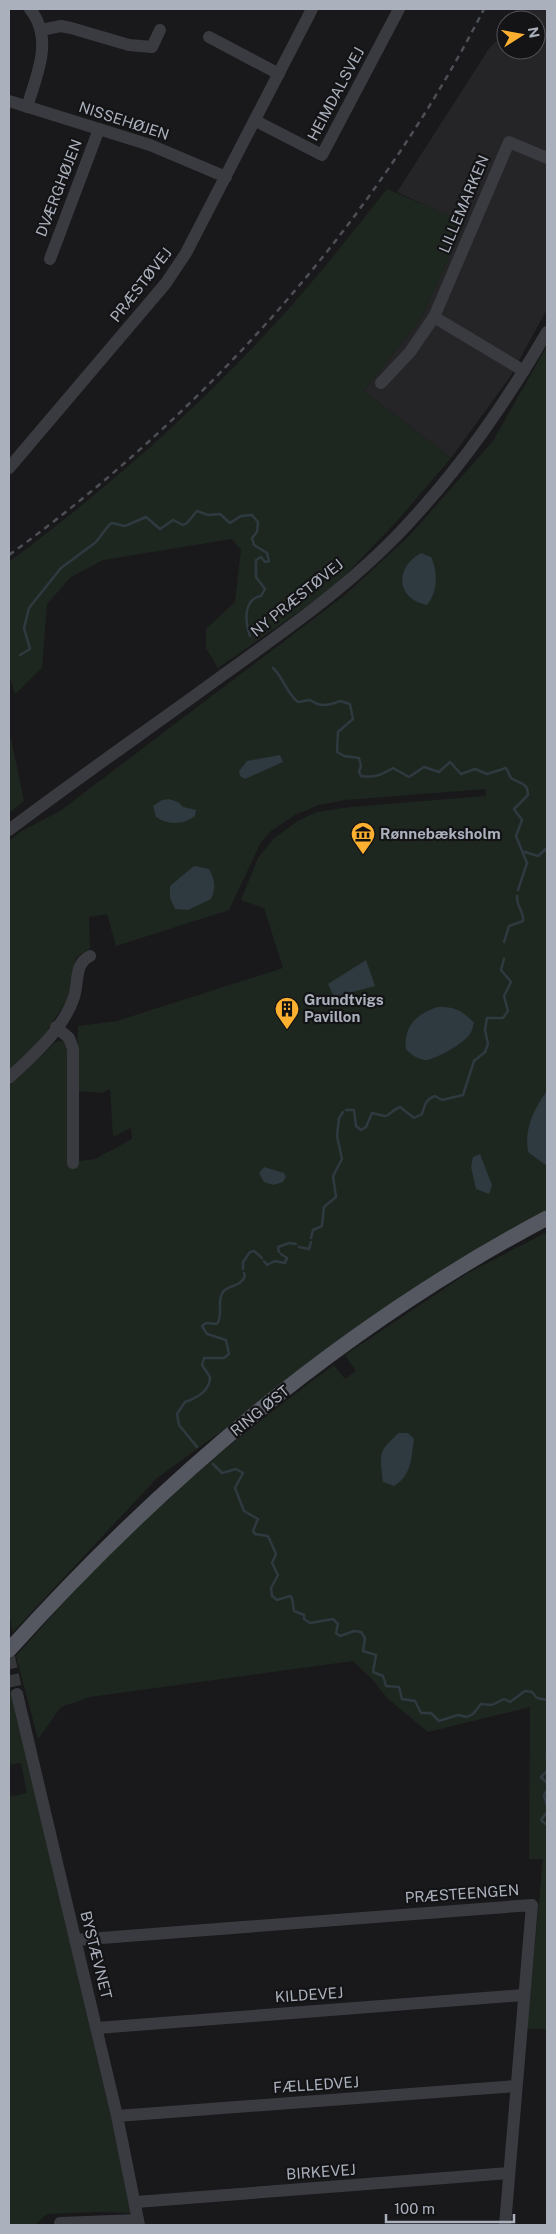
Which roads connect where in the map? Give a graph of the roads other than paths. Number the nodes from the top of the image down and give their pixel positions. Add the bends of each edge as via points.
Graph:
1 (30, 9) edge
2 (312, 9) edge
3 (399, 9) edge
4 (41, 30) junction
5 (160, 30) dead end
6 (209, 37) dead end
7 (279, 74) junction
8 (9, 101) edge
9 (27, 107) junction
10 (256, 121) junction
11 (99, 129) junction
12 (547, 158) edge
13 (226, 177) junction
14 (50, 259) dead end
15 (434, 316) junction
16 (547, 332) edge
17 (524, 371) junction
18 (381, 383) dead end
19 (9, 468) edge
20 (9, 830) edge
21 (90, 956) dead end
22 (56, 1027) junction
23 (9, 1078) edge
24 (74, 1163) dead end
25 (547, 1218) edge
26 (9, 1650) edge
27 (17, 1694) tunnel mouth
28 (75, 1940) junction
29 (524, 1995) junction
30 (97, 2028) junction
31 (516, 2086) junction
32 (117, 2116) junction
33 (509, 2173) junction
34 (136, 2202) junction
35 (60, 2223) dead end
36 (139, 2223) edge
37 (505, 2225) edge

1 - 4 street
2 - 7 street, PRÆSTØVEJ
3 - 10 street, HEIMDALSVEJ via 322,155
4 - 5 street via 61,26 140,47 152,47
4 - 9 street via 42,60
6 - 7 street
7 - 10 street, PRÆSTØVEJ
8 - 9 street, NISSEHØJEN
9 - 11 street, NISSEHØJEN
10 - 13 street, PRÆSTØVEJ
11 - 13 street, NISSEHØJEN via 150,145
11 - 14 street, DVÆRGHØJEN
12 - 15 street, LILLEMARKEN via 509,142
13 - 19 street, PRÆSTØVEJ via 186,253 166,283
15 - 17 street
15 - 18 street, LILLEMARKEN via 410,352
16 - 17 street, NY PRÆSTØVEJ
17 - 20 street, NY PRÆSTØVEJ via 485,432 449,476 404,528 340,587 269,643
21 - 22 street via 79,967 74,997
22 - 23 street via 45,1043
22 - 24 street via 69,1038 73,1049
25 - 26 main road, RING ØST via 449,1274 362,1333 267,1404 126,1526
27 - 28 street, BYSTÆVNET
28 - 29 street, PRÆSTEENGEN via 532,1905
28 - 30 street, BYSTÆVNET
29 - 30 street, KILDEVEJ
29 - 31 street, PRÆSTEENGEN
30 - 32 street, BYSTÆVNET
31 - 32 street, FÆLLEDVEJ
31 - 33 street, PRÆSTEENGEN
32 - 34 street, BYSTÆVNET
33 - 34 street, BIRKEVEJ
33 - 37 street, PRÆSTEENGEN
34 - 36 street, BYSTÆVNET
35 - 36 street

